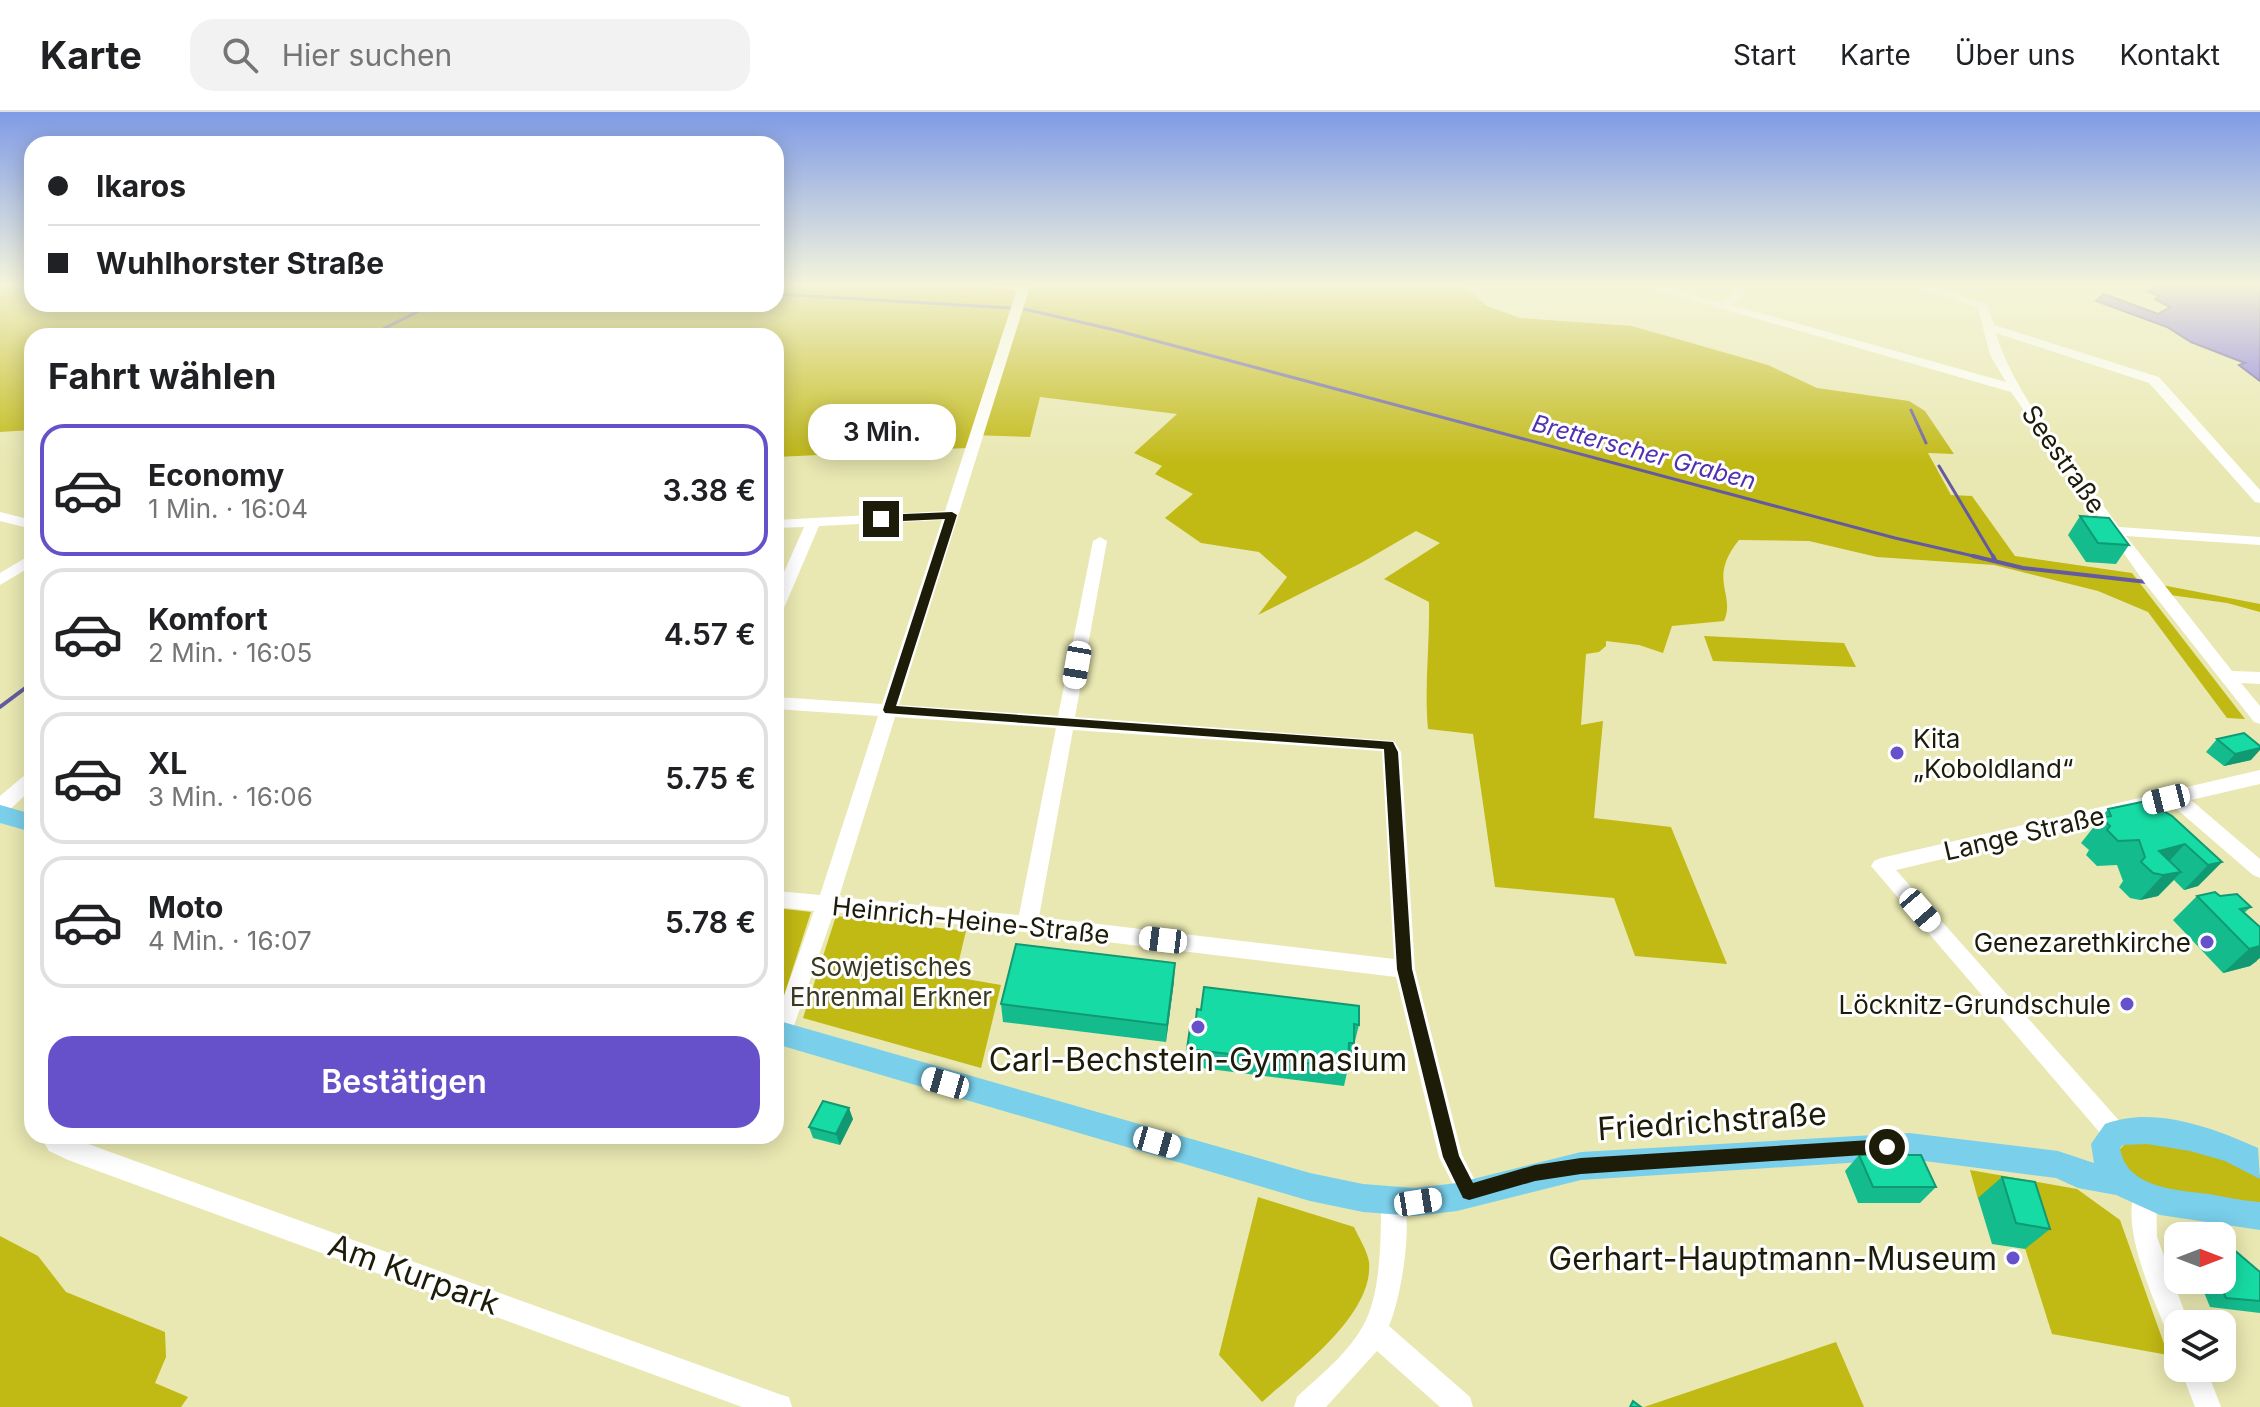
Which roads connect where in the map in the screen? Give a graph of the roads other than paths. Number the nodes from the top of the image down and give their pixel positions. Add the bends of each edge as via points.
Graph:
1 (1006, 343) edge
2 (1853, 343) edge
3 (1993, 343) edge
4 (2040, 343) edge
5 (2015, 389) junction
6 (2260, 499) edge
7 (952, 515) junction
8 (0, 516) edge
9 (24, 523) edge
10 (813, 523) junction
11 (784, 524) edge
12 (2115, 531) junction
13 (1100, 541) dead end
14 (2260, 541) edge
15 (24, 564) edge
16 (0, 580) edge
17 (784, 590) edge
18 (2226, 677) junction
19 (2260, 678) edge
20 (784, 703) edge
21 (889, 710) junction
22 (2260, 718) edge
23 (1066, 722) junction
24 (2260, 777) edge
25 (24, 786) edge
26 (2175, 797) junction
27 (0, 807) edge
28 (0, 814) edge
29 (24, 821) edge
30 (2260, 870) edge
31 (784, 900) edge
32 (826, 904) junction
33 (1027, 925) junction
34 (1405, 969) junction
35 (784, 1023) edge
36 (784, 1035) edge
37 (2110, 1143) junction
38 (59, 1144) edge
39 (2257, 1161) edge
40 (2058, 1165) junction
41 (2134, 1189) junction
42 (1469, 1192) junction
43 (1393, 1202) junction
44 (2257, 1218) edge
45 (2171, 1310) edge
46 (1375, 1331) junction
47 (2198, 1382) edge
48 (779, 1407) edge
49 (1307, 1407) edge
50 (1460, 1407) edge
51 (2208, 1407) edge

1 - 7 street
2 - 5 street
3 - 5 street, Seestraße
4 - 6 street via 2154,380
5 - 12 street, Seestraße
7 - 10 street
7 - 21 street
8 - 9 street
10 - 11 street
10 - 17 street
12 - 14 street
12 - 18 street, Seestraße
13 - 23 street
15 - 16 street
18 - 19 street
18 - 22 street, Seestraße
20 - 21 street
21 - 23 street
21 - 32 street
23 - 33 street
23 - 34 street via 1388,745
24 - 26 street, Lange Straße
25 - 27 street
26 - 30 street
26 - 37 street, Lange Straße via 1881,866
28 - 29 main road
31 - 32 street, Heinrich-Heine-Straße
32 - 33 street, Heinrich-Heine-Straße
32 - 35 street
33 - 34 street, Heinrich-Heine-Straße
34 - 42 street via 1451,1157
36 - 43 main road, Friedrichstraße via 1338,1193
37 - 39 main road, Friedrichstraße via 2136,1130 2218,1143
37 - 40 main road, Friedrichstraße via 2095,1159
37 - 41 main road via 2111,1169
38 - 48 street, Am Kurpark
40 - 41 main road, Friedrichstraße
40 - 42 main road, Friedrichstraße via 1887,1147 1581,1166
41 - 44 main road, Friedrichstraße via 2164,1202
41 - 45 street
42 - 43 main road, Friedrichstraße
43 - 46 street via 1387,1281
46 - 49 street
46 - 50 street
47 - 51 street

